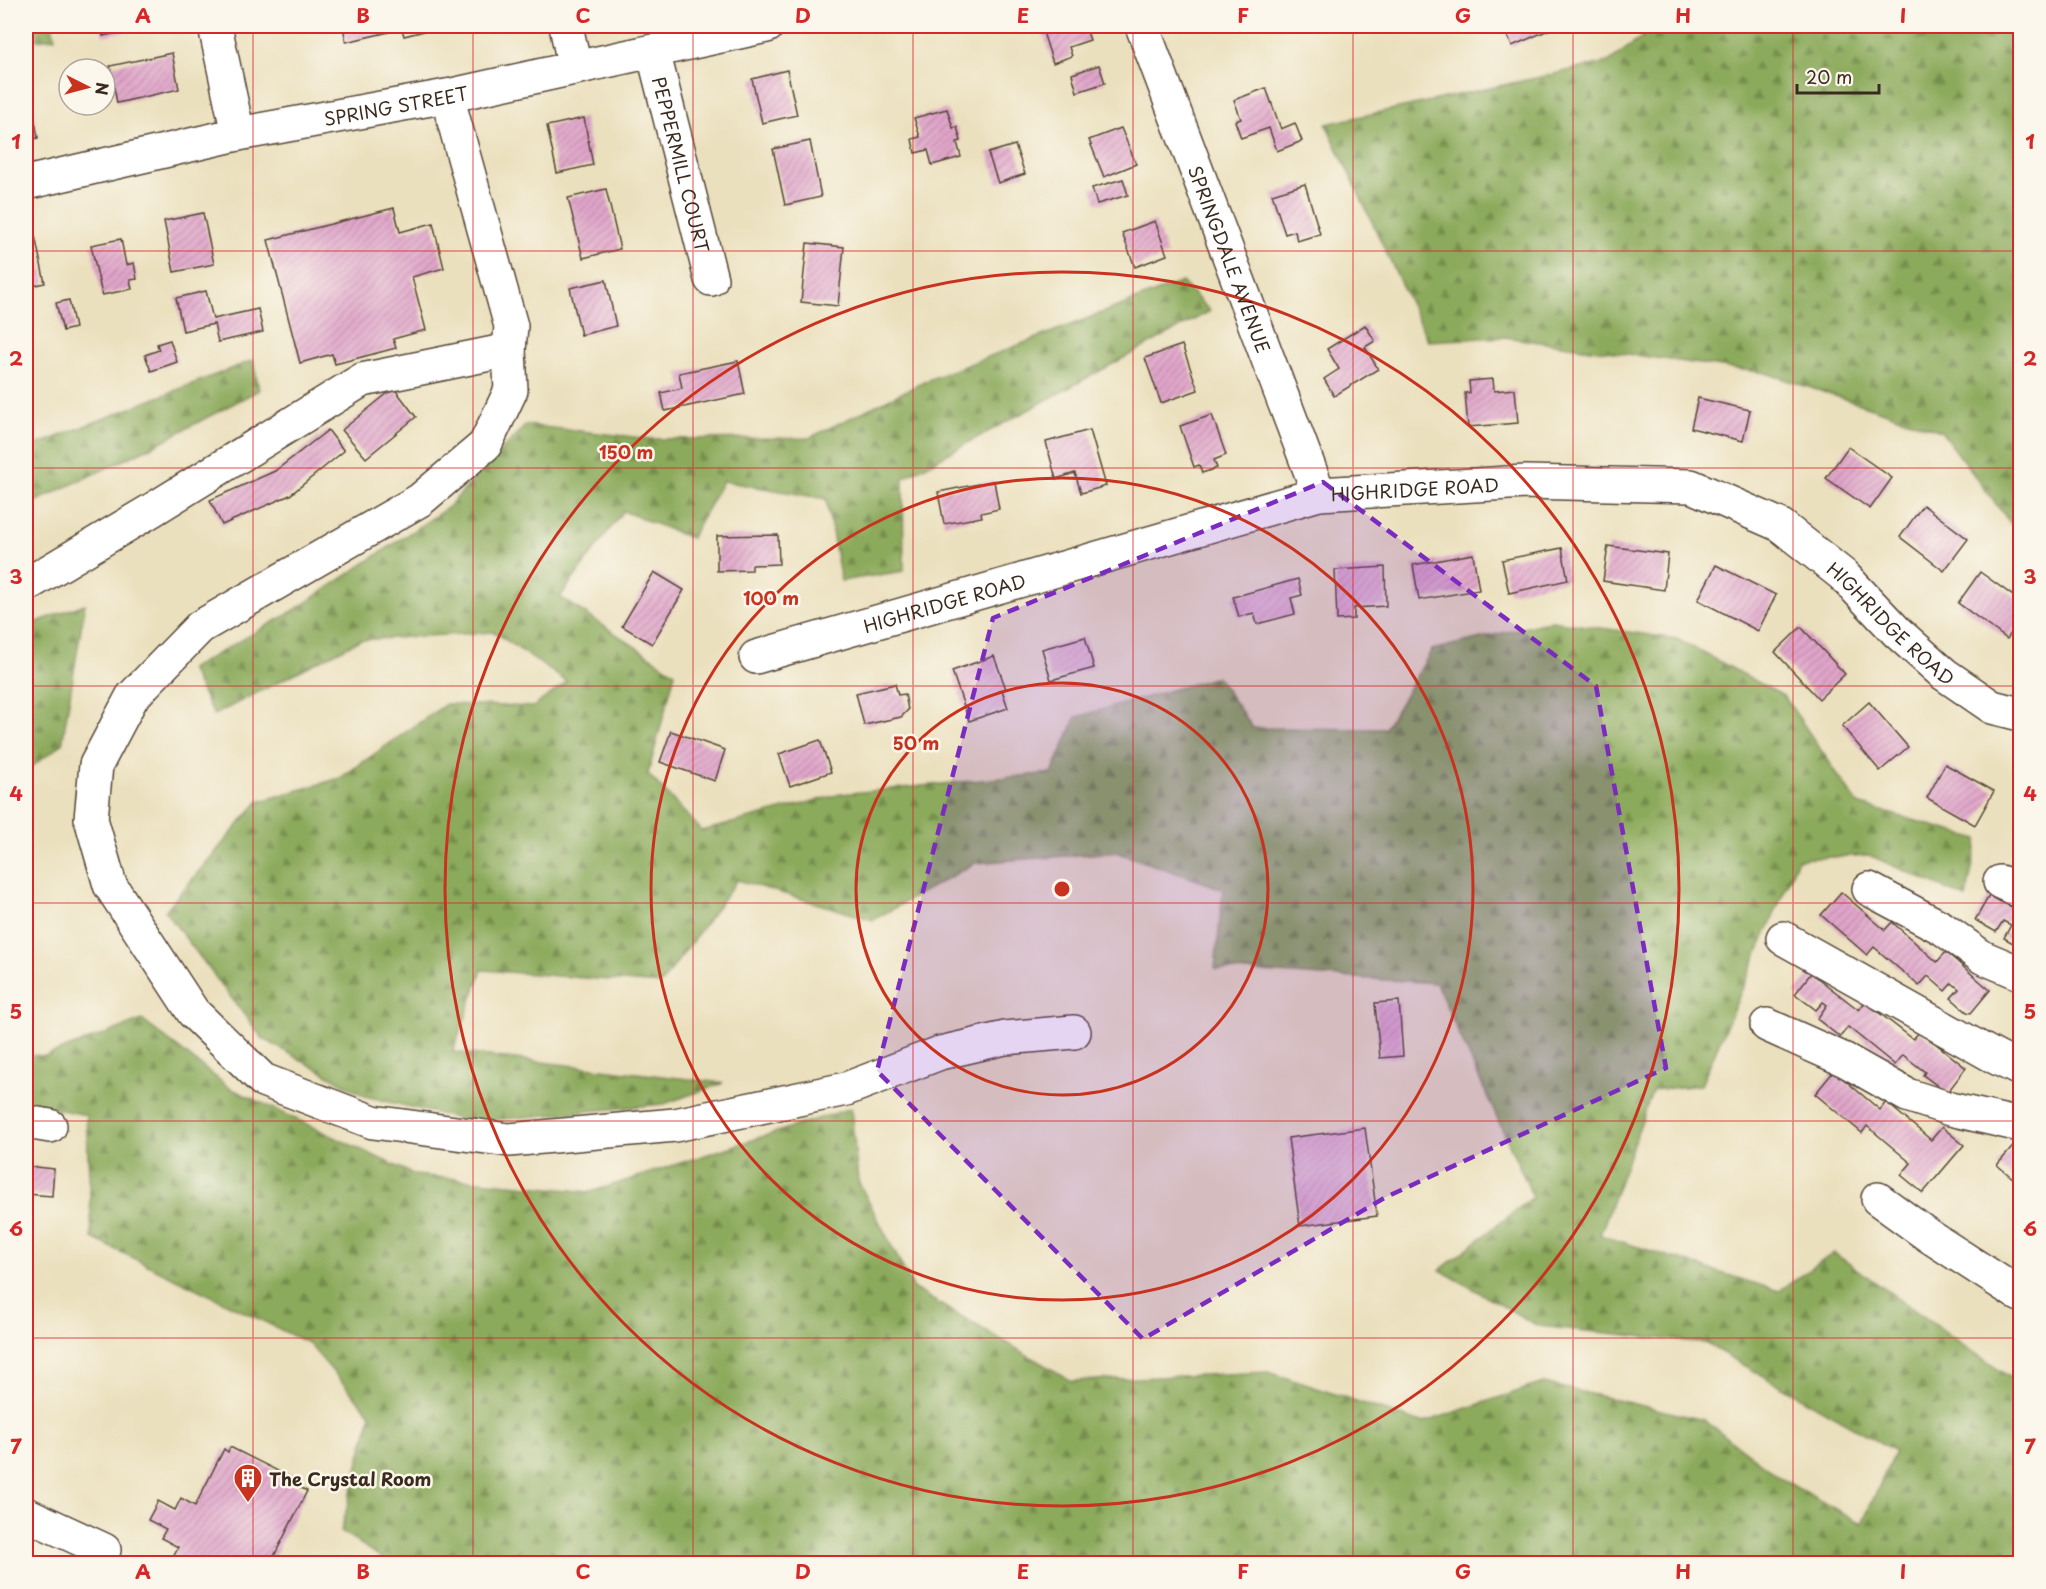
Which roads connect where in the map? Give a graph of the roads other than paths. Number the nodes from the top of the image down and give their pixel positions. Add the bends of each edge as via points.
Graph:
1 (215, 26) edge
2 (566, 26) edge
3 (767, 26) edge
4 (1142, 26) edge
5 (653, 51) junction
6 (576, 68) junction
7 (447, 96) junction
8 (238, 134) junction
9 (26, 183) edge
10 (711, 279) dead end
11 (509, 350) junction
12 (1319, 494) junction
13 (26, 585) edge
14 (756, 657) dead end
15 (2020, 714) edge
16 (1869, 889) dead end
17 (1783, 938) dead end
18 (2020, 973) edge
19 (1767, 1025) dead end
20 (1074, 1032) dead end
21 (2020, 1069) edge
22 (2020, 1125) edge
23 (1878, 1198) dead end
24 (2020, 1295) edge
25 (26, 1514) edge
26 (104, 1550) dead end

1 - 8 street
2 - 6 street
3 - 5 street, SPRING STREET
4 - 12 street, SPRINGDALE AVENUE
5 - 6 street, SPRING STREET
5 - 10 street, PEPPERMILL COURT
6 - 7 street, SPRING STREET
7 - 8 street, SPRING STREET
7 - 11 street via 511,326
8 - 9 street, SPRING STREET
11 - 13 street via 362,380
11 - 20 street via 511,390 485,445 420,500 200,627 132,697 96,765 91,819 110,885 193,1012 263,1080 373,1122 509,1140 675,1125 846,1089 940,1053 994,1041
12 - 14 street, HIGHRIDGE ROAD
12 - 15 street, HIGHRIDGE ROAD via 1526,482 1691,486 1780,525 1843,575 1944,674 1992,707
16 - 18 street via 1942,928 1982,957
17 - 21 street
19 - 22 street via 1845,1060 1907,1095
23 - 24 street
25 - 26 street

